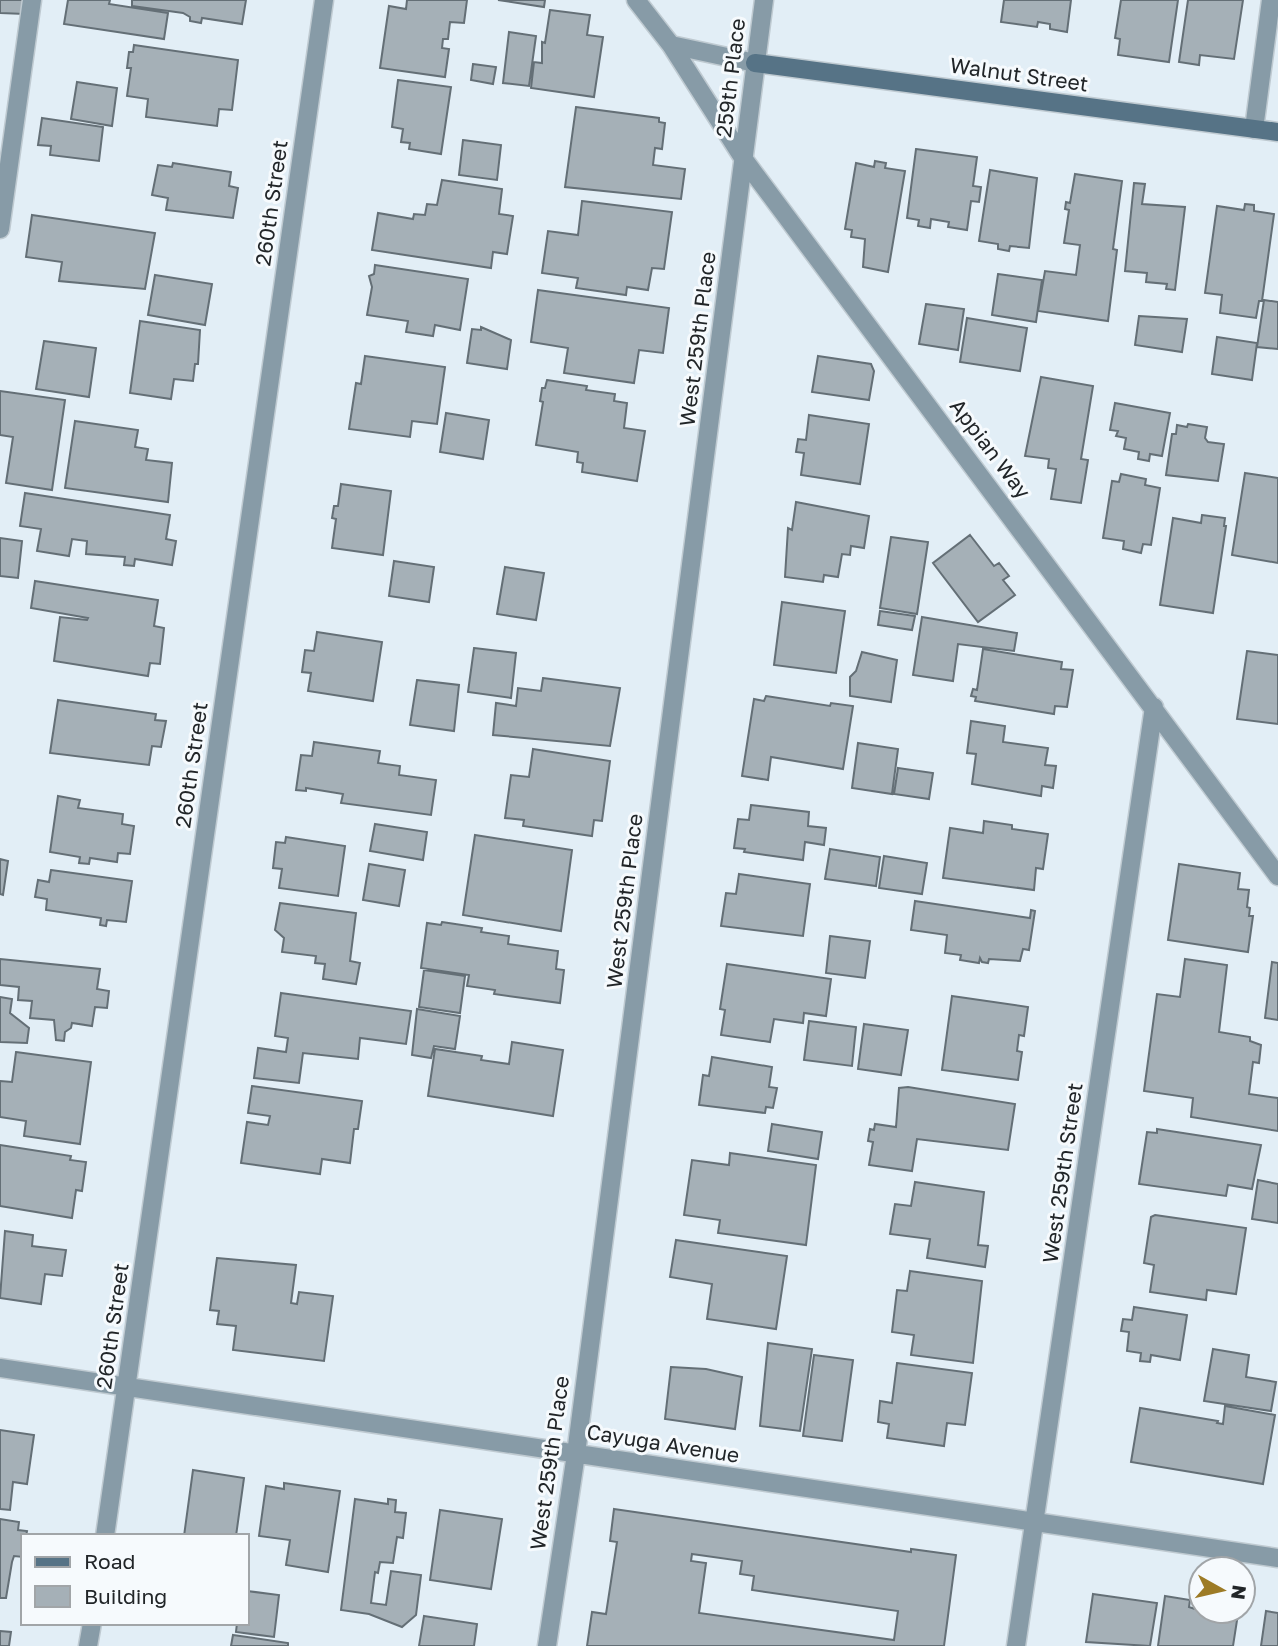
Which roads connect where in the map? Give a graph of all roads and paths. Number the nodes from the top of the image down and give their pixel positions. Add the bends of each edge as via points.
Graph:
1 (32, 0) edge
2 (324, 0) edge
3 (636, 0) edge
4 (764, 0) edge
5 (1271, 0) edge
6 (671, 45) junction
7 (755, 63) junction
8 (1254, 129) junction
9 (1278, 132) edge
10 (744, 161) junction
11 (0, 229) edge
12 (1154, 706) junction
13 (1278, 877) edge
14 (0, 1368) edge
15 (127, 1386) junction
16 (576, 1454) junction
17 (1035, 1524) junction
18 (105, 1534) edge
19 (1278, 1558) edge
20 (92, 1625) edge
21 (88, 1646) edge
22 (547, 1646) edge
23 (1016, 1646) edge

1 - 11 street
2 - 15 street, 260th Street
3 - 6 street, Appian Way
4 - 7 street, 259th Place
5 - 8 street
6 - 7 street
6 - 10 street, Appian Way
7 - 8 street, Walnut Street
7 - 10 street, 259th Place
8 - 9 street, Walnut Street
10 - 12 street, Appian Way
10 - 16 street, West 259th Place
12 - 13 street, Appian Way
12 - 17 street, West 259th Street
14 - 15 street, Cayuga Avenue
15 - 16 street, Cayuga Avenue
15 - 18 street, 260th Street
16 - 17 street, Cayuga Avenue
16 - 22 street, West 259th Place
17 - 19 street, Cayuga Avenue
17 - 23 street, West 259th Street
20 - 21 street

